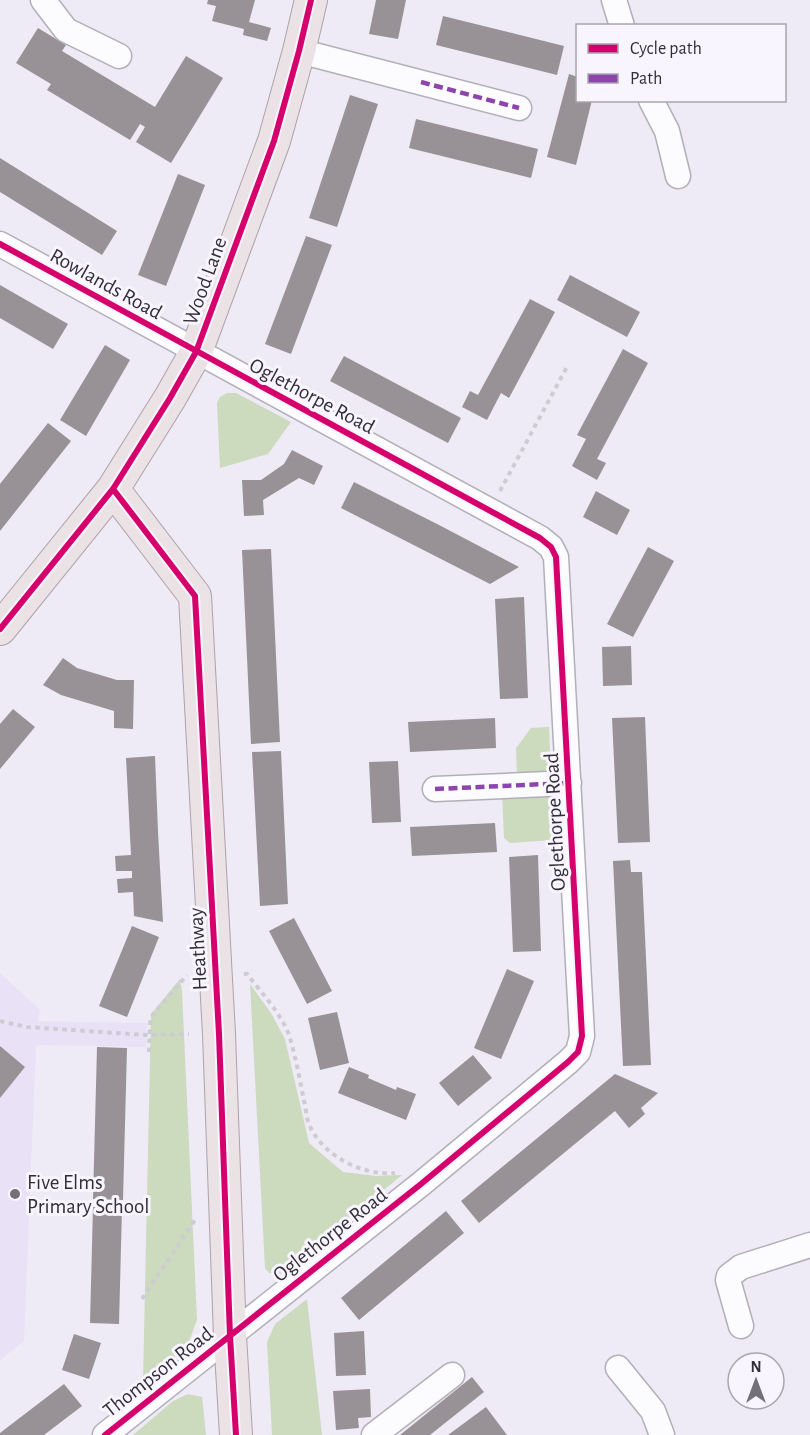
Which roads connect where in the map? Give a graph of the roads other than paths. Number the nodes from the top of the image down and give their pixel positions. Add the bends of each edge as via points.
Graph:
1 (43, 0) edge
2 (311, 0) edge
3 (614, 0) edge
4 (621, 24) edge
5 (299, 51) junction
6 (119, 56) dead end
7 (652, 102) edge
8 (519, 108) dead end
9 (678, 176) dead end
10 (0, 244) edge
11 (196, 352) junction
12 (113, 489) junction
13 (0, 629) edge
14 (569, 783) junction
15 (435, 789) dead end
16 (810, 1245) edge
17 (741, 1326) dead end
18 (230, 1336) junction
19 (618, 1368) dead end
20 (452, 1375) dead end
21 (105, 1435) edge
22 (236, 1435) edge
23 (374, 1435) edge
24 (662, 1435) edge

1 - 6 street via 66,30
2 - 5 main road, Wood Lane
3 - 4 street
5 - 8 street
5 - 11 main road, Wood Lane via 274,141
7 - 9 street via 667,131
10 - 11 street, Rowlands Road
11 - 12 main road, Wood Lane
11 - 14 street, Oglethorpe Road via 551,547 556,557
12 - 13 main road, Wood Lane
12 - 18 main road, Heathway via 195,596 219,1034
14 - 15 street
14 - 18 street, Oglethorpe Road via 582,1036 578,1052 421,1184
16 - 17 street via 741,1267 729,1276
18 - 21 street, Thompson Road
18 - 22 main road, Heathway
19 - 24 street via 653,1411
20 - 23 street

